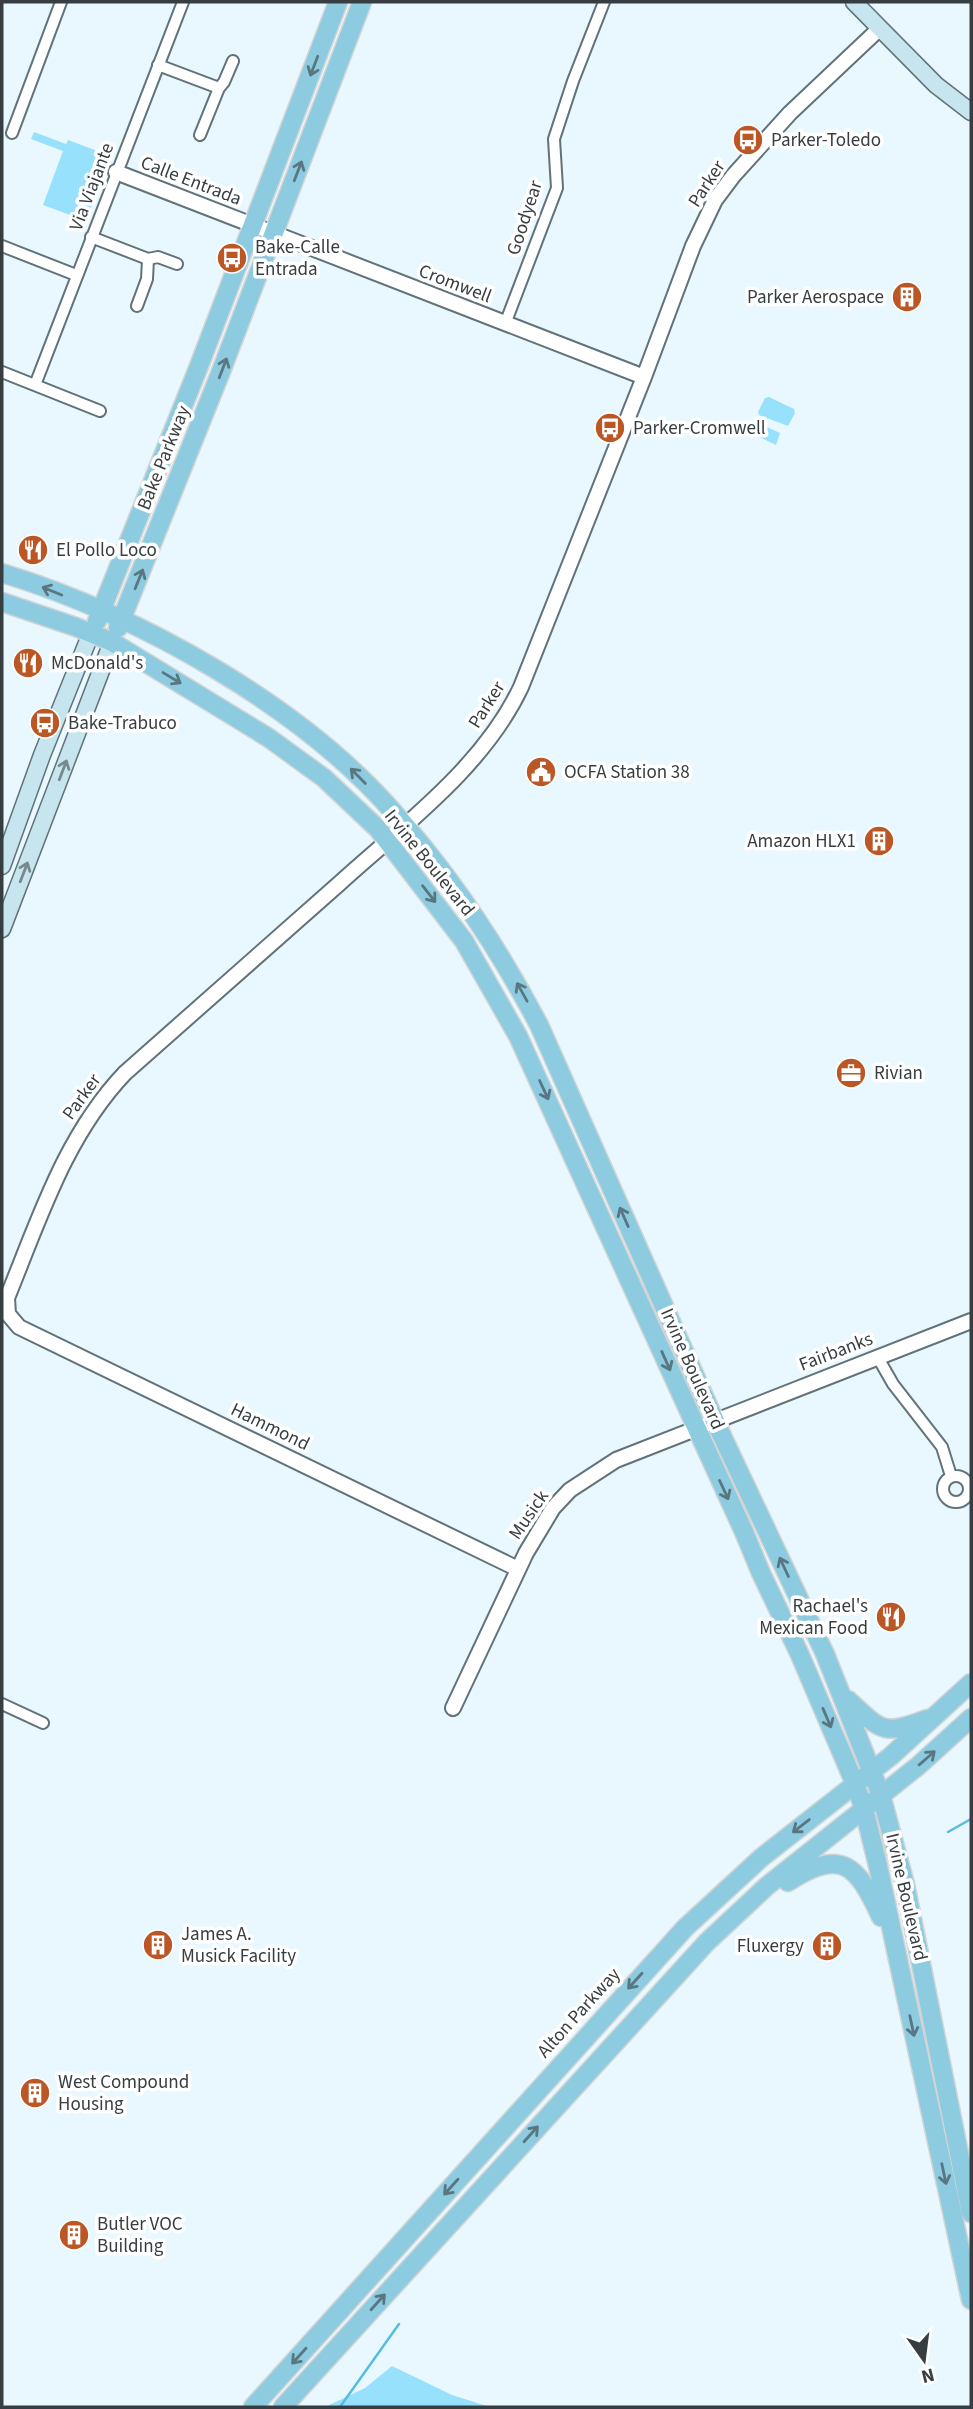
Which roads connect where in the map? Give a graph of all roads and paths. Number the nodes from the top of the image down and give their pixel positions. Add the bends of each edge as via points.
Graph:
1 (61, 2) edge
2 (183, 2) edge
3 (338, 2) edge
4 (362, 2) edge
5 (604, 2) edge
6 (854, 2) edge
7 (879, 29) junction
8 (233, 61) dead end
9 (158, 65) junction
10 (219, 88) junction
11 (971, 112) edge
12 (12, 133) dead end
13 (200, 135) dead end
14 (116, 172) junction
15 (252, 226) junction
16 (274, 234) junction
17 (91, 237) junction
18 (2, 246) edge
19 (148, 259) junction
20 (177, 264) dead end
21 (76, 275) junction
22 (137, 306) dead end
23 (505, 324) junction
24 (2, 372) edge
25 (644, 377) junction
26 (35, 385) junction
27 (100, 411) dead end
28 (2, 572) edge
29 (2, 602) edge
30 (101, 611) junction
31 (122, 620) junction
32 (92, 632) junction
33 (112, 642) junction
34 (405, 825) junction
35 (387, 840) junction
36 (2, 866) edge
37 (2, 929) edge
38 (8, 1314) joint
39 (971, 1321) edge
40 (877, 1356) junction
41 (715, 1421) junction
42 (695, 1428) junction
43 (951, 1476) junction
44 (968, 1501) edge
45 (518, 1569) junction
46 (971, 1683) edge
47 (843, 1695) junction
48 (2, 1704) edge
49 (453, 1708) dead end
50 (939, 1715) junction
51 (971, 1718) edge
52 (43, 1723) dead end
53 (872, 1770) junction
54 (855, 1784) junction
55 (881, 1795) junction
56 (864, 1810) junction
57 (722, 1928) junction
58 (898, 1959) junction
59 (557, 2069) junction
60 (487, 2182) junction
61 (971, 2213) edge
62 (971, 2300) edge
63 (253, 2407) edge
64 (283, 2407) edge

1 - 12 street
2 - 9 street, Via Viajante
3 -> 15 main road, Bake Parkway
16 -> 4 main road, Bake Parkway
5 - 23 street, Goodyear via 554,139 557,188
6 - 7 main road
7 - 11 main road
7 - 25 street, Parker via 790,113 715,200
8 - 10 street
9 - 10 street
9 - 14 street, Via Viajante
10 - 13 street
14 - 15 street, Calle Entrada
14 - 17 street, Via Viajante
15 - 16 street, Cromwell
15 - 30 main road, Bake Parkway
16 - 23 street, Cromwell
31 -> 16 main road, Bake Parkway
17 - 19 street
17 - 21 street, Via Viajante
18 - 21 street
19 - 20 street via 158,257
19 - 22 street via 147,279
21 - 26 street, Via Viajante
23 - 25 street, Cromwell
24 - 26 street
25 - 34 street, Parker via 516,698 477,753
26 - 27 street
30 -> 28 main road, Irvine Boulevard
29 - 32 main road, Irvine Boulevard
30 - 31 main road, Irvine Boulevard
30 - 32 main road, Bake Parkway
31 - 33 main road, Bake Parkway
34 -> 31 main road, Irvine Boulevard via 346,764 279,710
32 - 33 main road, Irvine Boulevard
32 - 36 main road, Bake Parkway
33 -> 35 main road, Irvine Boulevard via 269,738 324,778
37 -> 33 main road, Bake Parkway
34 - 35 street, Parker
41 -> 34 main road, Irvine Boulevard via 539,1026 492,942
35 - 38 street, Parker via 104,1095 63,1162 7,1298
35 -> 42 main road, Irvine Boulevard via 464,941 519,1036
38 - 45 street, Hammond via 19,1327
39 - 40 street, Fairbanks
40 - 41 street, Fairbanks
40 - 43 street via 942,1447
41 - 42 street, Musick
47 -> 41 main road, Irvine Boulevard
42 - 45 street, Musick via 616,1460 570,1490 553,1508
42 -> 54 main road, Irvine Boulevard
43 - 44 street via 968,1484
43 - 44 street via 944,1483 945,1495 951,1501
45 - 49 street, Musick
46 - 50 main road, Alton Parkway
47 - 50 main road via 883,1729 899,1729
47 - 53 main road, Irvine Boulevard
48 - 52 street
50 - 53 main road, Alton Parkway
55 -> 51 main road
53 - 54 main road, Alton Parkway
53 - 55 main road, Irvine Boulevard
54 - 56 main road, Irvine Boulevard
54 -> 59 main road, Alton Parkway via 713,1901
55 - 56 main road
55 - 61 main road, Irvine Boulevard via 908,1897
56 - 57 main road via 767,1886
56 - 58 main road, Irvine Boulevard
57 - 58 main road via 804,1871 836,1864 866,1884
60 -> 57 main road
58 -> 62 main road, Irvine Boulevard
59 - 60 main road via 559,2081 486,2163 482,2173
59 -> 63 main road, Alton Parkway
64 -> 60 main road

